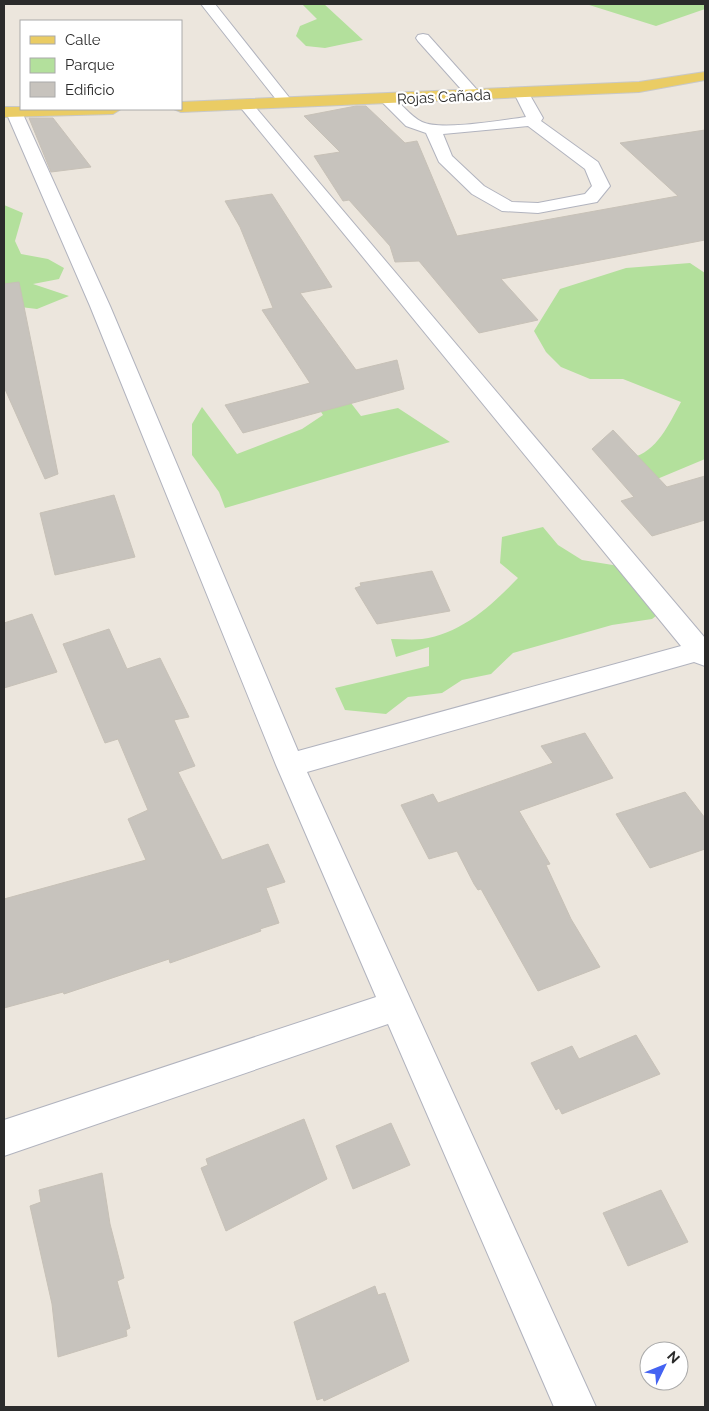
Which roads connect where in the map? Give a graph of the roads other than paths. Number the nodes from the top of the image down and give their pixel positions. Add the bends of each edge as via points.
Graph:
1 (208, 4) edge
2 (423, 38) dead end
3 (705, 76) edge
4 (522, 93) junction
5 (474, 95) junction
6 (387, 99) junction
7 (287, 104) junction
8 (246, 105) junction
9 (182, 107) edge
10 (78, 110) edge
11 (9, 112) edge
12 (531, 121) junction
13 (434, 130) junction
14 (703, 653) edge
15 (290, 765) junction
16 (398, 1005) junction
17 (4, 1138) edge
18 (575, 1407) edge

1 - 7 street
2 - 5 street
3 - 4 main road, Rojas Cañada via 639,87
4 - 5 main road, Rojas Cañada
4 - 12 street via 535,118
5 - 6 main road, Rojas Cañada
6 - 7 main road, Rojas Cañada
6 - 13 street via 415,125
7 - 8 main road, Rojas Cañada
8 - 9 main road, Rojas Cañada
8 - 14 street
10 - 11 main road
11 - 15 street via 100,306
12 - 13 street
12 - 13 street via 592,166 601,186 591,198 538,208 508,206 478,190 445,158
14 - 15 street
15 - 16 street
16 - 17 street
16 - 18 street

